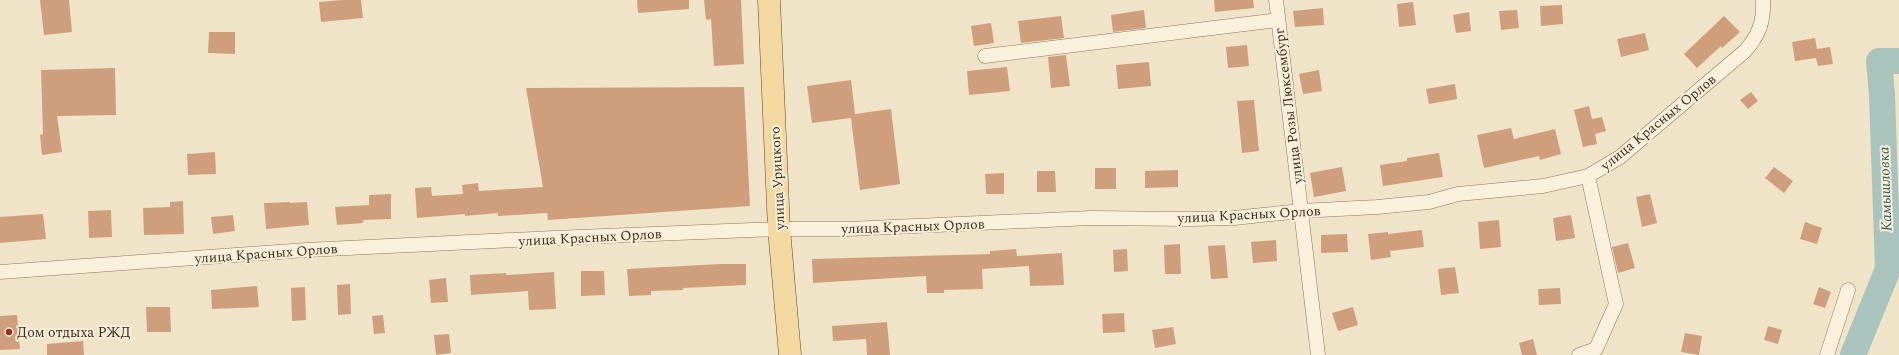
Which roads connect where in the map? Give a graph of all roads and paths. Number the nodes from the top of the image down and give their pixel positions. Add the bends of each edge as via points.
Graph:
1 (769, 0) edge
2 (1276, 0) edge
3 (1763, 0) edge
4 (1278, 20) junction
5 (985, 56) dead end
6 (1588, 176) junction
7 (1300, 211) junction
8 (779, 229) junction
9 (0, 272) edge
10 (1848, 290) dead end
11 (790, 355) edge
12 (1318, 355) edge
13 (1580, 355) edge
14 (1827, 355) edge

1 - 8 main road, улица Урицкого
2 - 4 street, улица Розы Люксембург
3 - 6 street, улица Красных Орлов via 1762,22 1756,38 1745,51 1620,157
4 - 5 street
4 - 7 street, улица Розы Люксембург
6 - 7 street, улица Красных Орлов via 1543,186 1458,194 1428,202
6 - 13 street via 1616,304 1596,349
7 - 8 street, улица Красных Орлов via 1190,220 1091,218 849,229
7 - 12 street, улица Розы Люксембург
8 - 9 street, улица Красных Орлов via 306,250
8 - 11 main road, улица Урицкого
10 - 14 street

